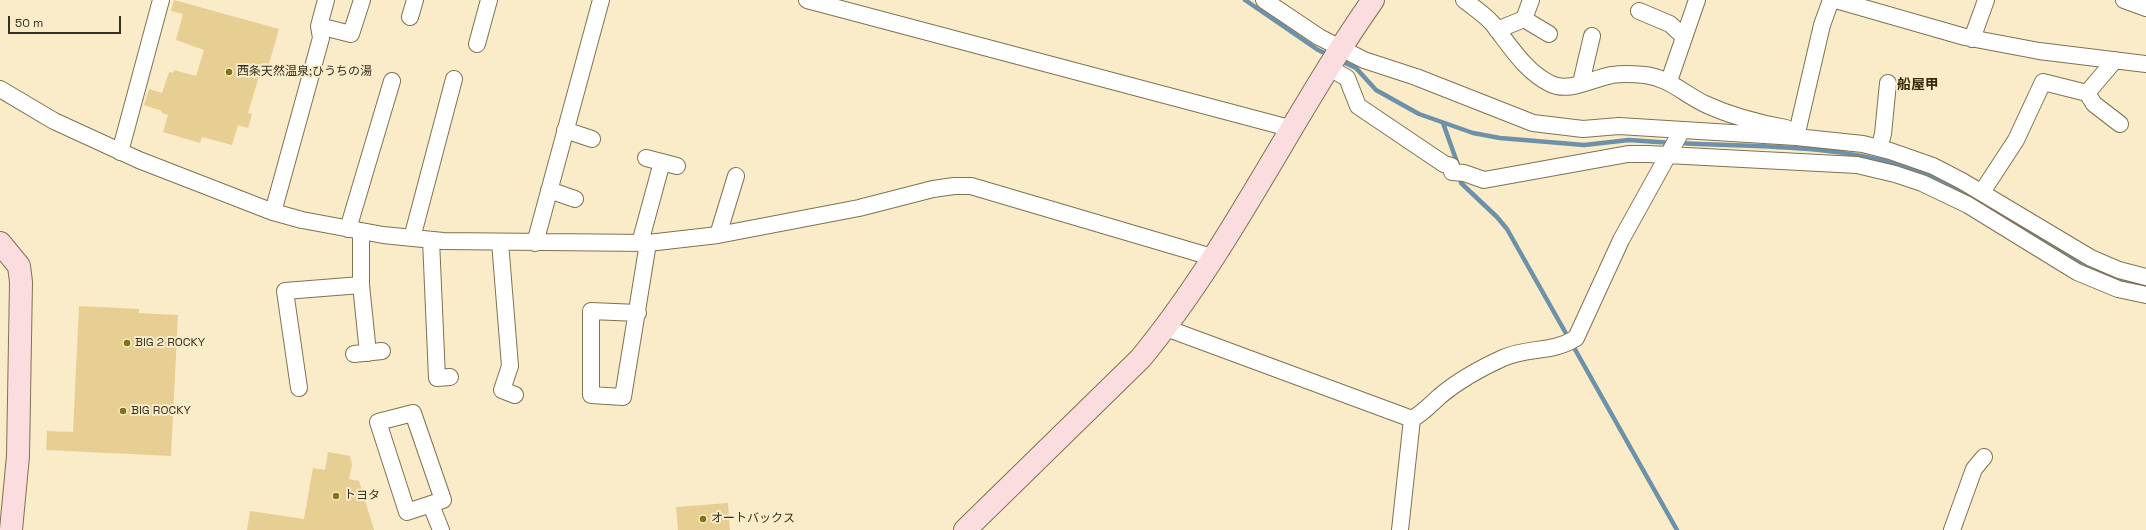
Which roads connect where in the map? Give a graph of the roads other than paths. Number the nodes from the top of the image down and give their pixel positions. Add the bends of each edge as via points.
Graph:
1 (161, 0) edge
2 (326, 0) edge
3 (362, 0) edge
4 (415, 0) edge
5 (489, 0) edge
6 (601, 0) edge
7 (807, 0) edge
8 (1264, 0) edge
9 (1373, 0) edge
10 (1464, 0) edge
11 (1531, 0) edge
12 (1697, 0) edge
13 (1831, 0) edge
14 (1836, 0) edge
15 (1986, 0) edge
16 (2124, 0) edge
17 (2146, 8) edge
18 (1639, 12) dead end
19 (410, 17) dead end
20 (1524, 19) junction
21 (319, 26) junction
22 (1497, 30) junction
23 (1549, 34) dead end
24 (1592, 36) dead end
25 (1684, 37) junction
26 (1972, 39) junction
27 (477, 44) dead end
28 (1334, 58) junction
29 (2115, 60) junction
30 (2146, 64) edge
31 (454, 79) dead end
32 (392, 81) dead end
33 (1668, 81) junction
34 (1581, 83) junction
35 (1888, 83) dead end
36 (0, 89) edge
37 (2087, 93) junction
38 (2120, 124) dead end
39 (1292, 129) junction
40 (565, 130) junction
41 (1681, 132) junction
42 (1797, 133) junction
43 (592, 139) dead end
44 (1879, 148) junction
45 (120, 152) junction
46 (1671, 152) junction
47 (662, 162) dead end
48 (736, 176) dead end
49 (549, 190) junction
50 (1982, 192) junction
51 (575, 199) dead end
52 (272, 212) junction
53 (354, 230) junction
54 (718, 235) junction
55 (412, 238) junction
56 (431, 240) junction
57 (500, 242) junction
58 (0, 243) edge
59 (535, 243) junction
60 (644, 243) junction
61 (1215, 258) junction
62 (2146, 278) edge
63 (361, 285) junction
64 (2146, 295) edge
65 (638, 313) junction
66 (1166, 328) junction
67 (368, 352) dead end
68 (450, 377) dead end
69 (299, 388) dead end
70 (515, 395) dead end
71 (1412, 419) junction
72 (1984, 457) dead end
73 (431, 505) junction
74 (11, 530) edge
75 (441, 530) edge
76 (965, 530) edge
77 (1400, 530) edge
78 (1952, 530) edge

1 - 45 street
2 - 21 street
3 - 21 street via 351,34
4 - 19 street
5 - 27 street
6 - 40 street
7 - 39 street
8 - 28 street via 1318,37
9 - 28 street
10 - 22 street
11 - 20 street
12 - 25 street
13 - 42 street via 1822,25
14 - 26 street
15 - 26 street
16 - 17 street
18 - 25 street via 1670,24
20 - 22 street
20 - 23 street
21 - 52 street via 321,38
22 - 34 street via 1541,78 1563,87
24 - 34 street
25 - 33 street
26 - 29 street via 2039,51
28 - 39 street
28 - 41 street via 1364,60 1423,79 1533,123 1583,129 1620,126
28 - 46 street via 1347,78 1358,106 1444,164 1451,166 1452,172 1464,172 1484,180 1628,154
29 - 30 street
29 - 37 street
31 - 55 street
32 - 53 street
33 - 34 street via 1624,73
33 - 42 street via 1704,103 1733,116
35 - 44 street via 1883,134
36 - 45 street via 54,121
37 - 38 street via 2094,104
37 - 50 street via 2043,82 2016,140
39 - 61 street
40 - 43 street
40 - 49 street
41 - 42 street
41 - 46 street
42 - 44 street
44 - 50 street via 1933,166
45 - 52 street
46 - 64 street via 1857,165 1895,174 1922,183 1968,205 2077,272 2118,289
46 - 71 street via 1621,240 1576,338 1564,346 1505,357 1484,367 1460,380
47 - 60 street
48 - 54 street
49 - 51 street
49 - 59 street
50 - 62 street via 2091,258
52 - 53 street
53 - 55 street
53 - 63 street
54 - 60 street
54 - 61 street via 859,208 933,189 971,186
55 - 56 street
56 - 57 street
56 - 68 street via 438,378
57 - 59 street
57 - 70 street via 510,366 502,390
58 - 74 street via 19,266 21,282 18,456
59 - 60 street
60 - 65 street
61 - 66 street
63 - 67 street
63 - 69 street via 286,291
65 - 65 street via 623,397 591,395 591,311
66 - 71 street
66 - 76 street via 1141,358
71 - 77 street
72 - 78 street via 1974,469
73 - 73 street via 407,512 378,422 413,413 443,500
73 - 75 street

